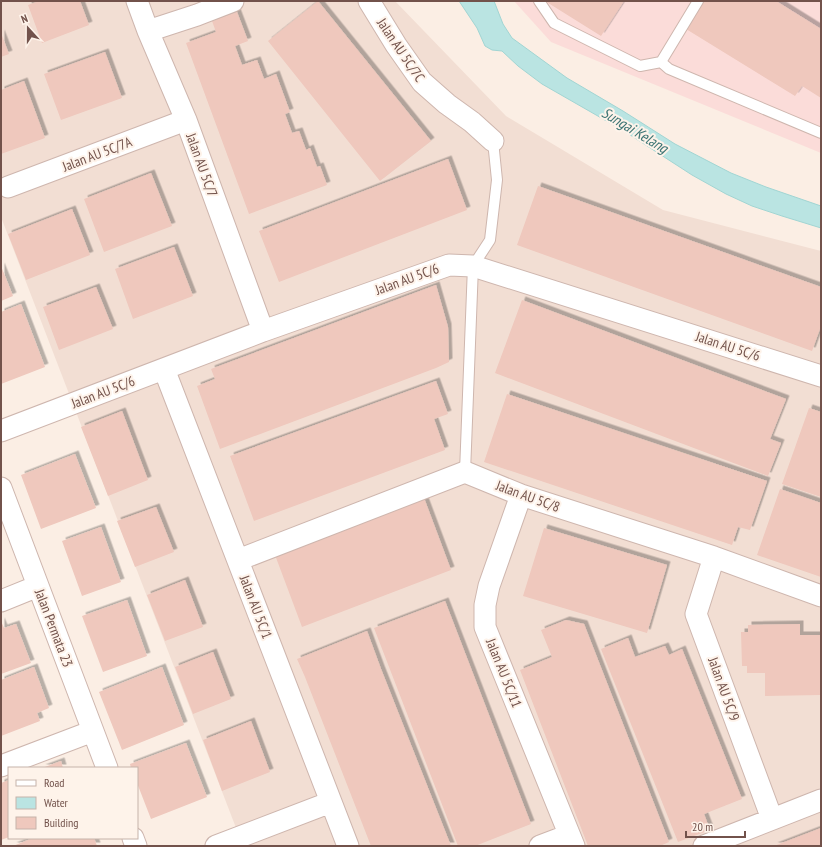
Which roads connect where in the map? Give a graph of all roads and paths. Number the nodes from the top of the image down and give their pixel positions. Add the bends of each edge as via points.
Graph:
1 (137, 1) edge
2 (233, 1) edge
3 (369, 1) edge
4 (539, 1) edge
5 (698, 1) edge
6 (148, 31) junction
7 (662, 62) junction
8 (186, 120) junction
9 (821, 133) edge
10 (493, 141) joint
11 (8, 187) dead end
12 (473, 266) junction
13 (263, 330) junction
14 (164, 369) junction
15 (821, 376) edge
16 (1, 430) edge
17 (466, 472) junction
18 (1, 488) edge
19 (521, 495) junction
20 (714, 558) junction
21 (238, 560) junction
22 (38, 586) junction
23 (821, 596) edge
24 (1, 601) edge
25 (93, 731) junction
26 (1, 766) edge
27 (107, 767) edge
28 (821, 800) edge
29 (331, 802) junction
30 (772, 819) junction
31 (571, 840) edge
32 (216, 846) edge
33 (348, 846) edge
34 (540, 846) edge
35 (704, 846) edge

1 - 6 street, Jalan AU 5C/7
2 - 6 street
3 - 10 street, Jalan AU 5C/7C via 422,82
4 - 7 lane via 554,23 640,66
5 - 7 lane
6 - 8 street, Jalan AU 5C/7
7 - 9 lane via 669,69
8 - 11 street, Jalan AU 5C/7A
8 - 13 street, Jalan AU 5C/7
10 - 12 lane via 497,180 490,240
12 - 13 street, Jalan AU 5C/6 via 448,265
12 - 15 street, Jalan AU 5C/6
12 - 17 lane
13 - 14 street, Jalan AU 5C/6
14 - 16 street, Jalan AU 5C/6
14 - 21 street, Jalan AU 5C/1
17 - 19 street, Jalan AU 5C/8
17 - 21 street
18 - 22 street, Jalan Permata 23
19 - 20 street, Jalan AU 5C/8
19 - 31 street, Jalan AU 5C/11 via 489,586 485,605 485,627
20 - 23 street, Jalan AU 5C/8
20 - 30 street, Jalan AU 5C/9 via 696,614
21 - 29 street, Jalan AU 5C/1
22 - 24 street
22 - 25 street, Jalan Permata 23
25 - 26 street
25 - 27 street, Jalan Permata 23
28 - 30 street
29 - 32 street
29 - 33 street, Jalan AU 5C/1
30 - 35 street
31 - 34 street

